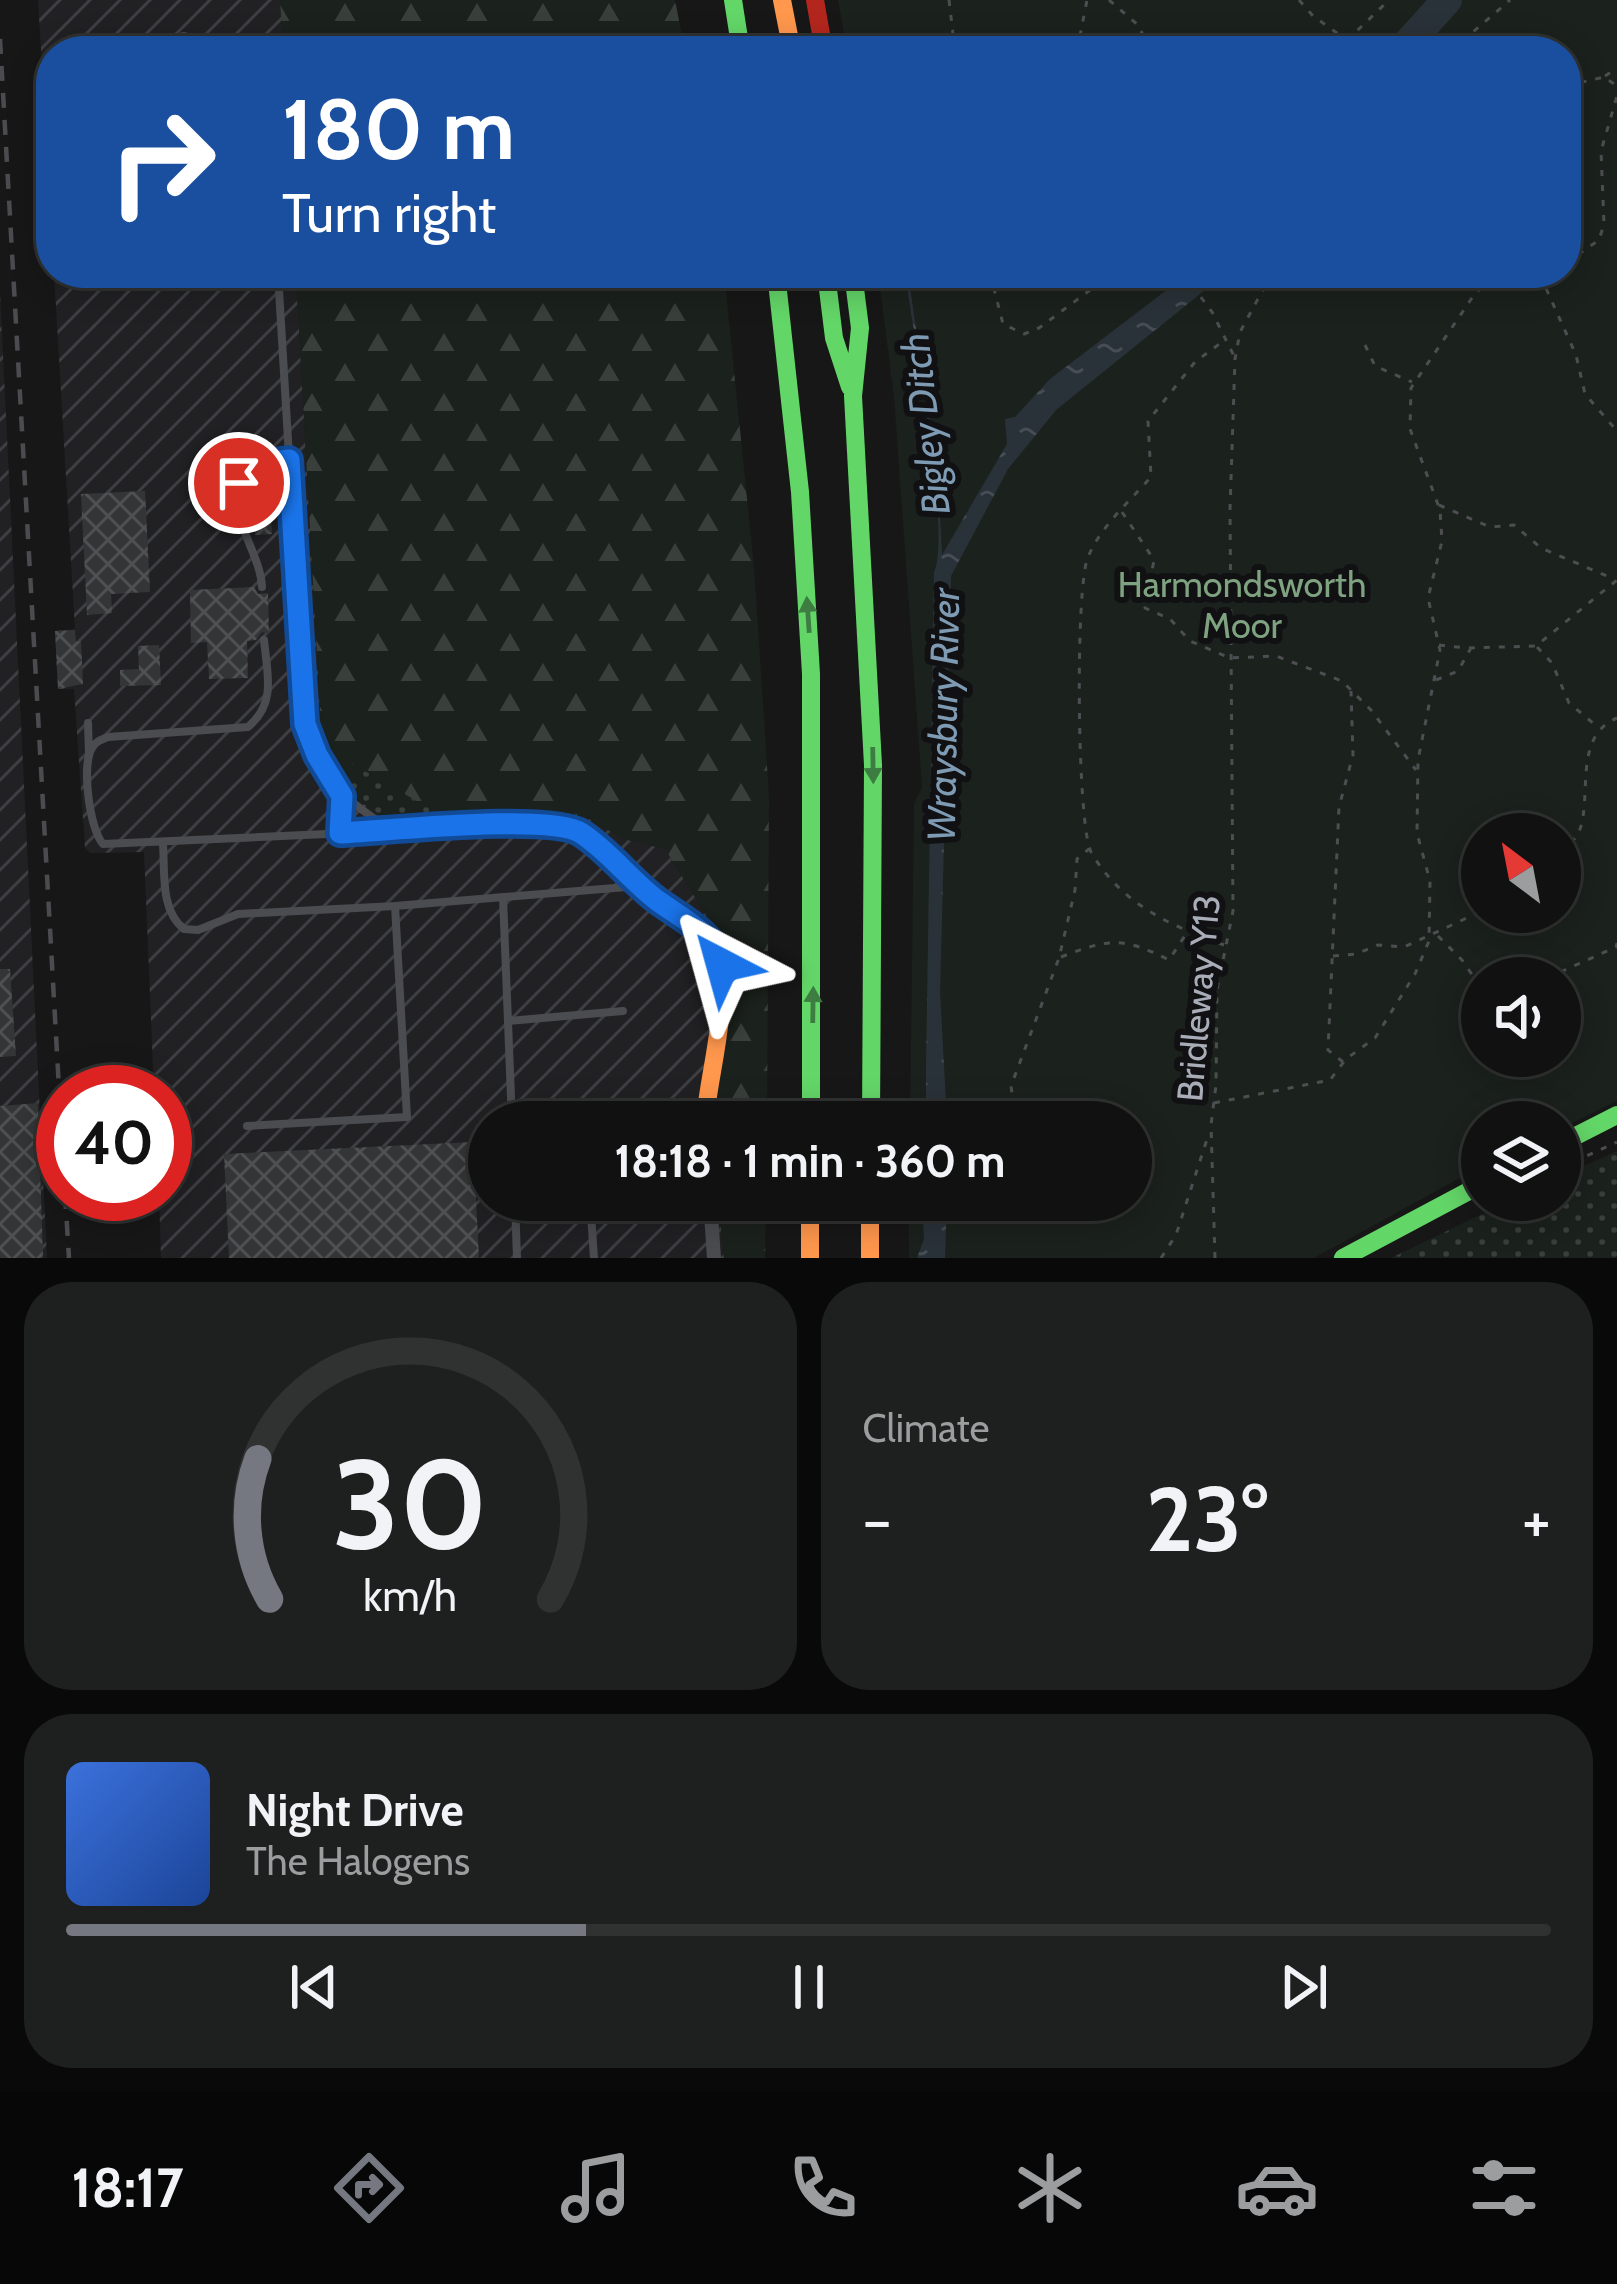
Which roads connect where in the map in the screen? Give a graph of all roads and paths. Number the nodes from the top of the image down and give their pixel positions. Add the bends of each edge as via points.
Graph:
1 (733, 0) edge
2 (782, 0) edge
3 (815, 0) edge
4 (949, 0) edge
5 (1087, 0) edge
6 (1109, 0) edge
7 (1299, 0) edge
8 (1389, 0) edge
9 (1510, 0) edge
10 (739, 36) edge
11 (789, 36) edge
12 (821, 36) edge
13 (953, 36) edge
14 (1080, 36) edge
15 (1144, 36) edge
16 (1341, 36) edge
17 (1351, 36) edge
18 (1468, 36) edge
19 (1617, 68) edge
20 (1604, 77) junction
21 (1581, 82) edge
22 (1617, 86) edge
23 (1617, 96) edge
24 (1581, 253) edge
25 (279, 288) edge
26 (778, 288) edge
27 (828, 288) edge
28 (856, 288) edge
29 (994, 288) edge
30 (1093, 288) edge
31 (1194, 288) edge
32 (1264, 288) edge
33 (1483, 288) edge
34 (1549, 288) edge
35 (1226, 340) junction
36 (1365, 345) dead end
37 (1235, 358) junction
38 (1414, 383) junction
39 (853, 396) junction
40 (1617, 430) edge
41 (289, 460) junction
42 (1438, 504) junction
43 (1121, 511) junction
44 (1617, 580) edge
45 (262, 587) dead end
46 (264, 640) dead end
47 (1439, 645) junction
48 (1536, 646) junction
49 (1471, 648) junction
50 (1230, 658) junction
51 (1434, 680) junction
52 (1351, 690) junction
53 (1617, 718) edge
54 (88, 723) dead end
55 (1601, 729) junction
56 (89, 756) junction
57 (1418, 771) junction
58 (342, 796) junction
59 (1581, 814) edge
60 (392, 831) junction
61 (340, 833) junction
62 (164, 844) junction
63 (1090, 849) junction
64 (639, 886) junction
65 (503, 897) junction
66 (395, 906) junction
67 (1461, 922) edge
68 (1188, 932) junction
69 (1437, 935) junction
70 (1429, 938) junction
71 (1617, 943) edge
72 (1226, 945) junction
73 (1332, 956) junction
74 (1059, 958) junction
75 (1461, 959) edge
76 (1581, 960) edge
77 (623, 1011) dead end
78 (508, 1021) junction
79 (1343, 1062) junction
80 (511, 1101) edge
81 (704, 1101) edge
82 (811, 1101) edge
83 (871, 1101) edge
84 (1012, 1101) edge
85 (1214, 1103) junction
86 (1615, 1116) edge
87 (1211, 1125) junction
88 (247, 1126) dead end
89 (1581, 1133) edge
90 (1617, 1142) edge
91 (1581, 1158) edge
92 (1461, 1195) edge
93 (516, 1221) edge
94 (591, 1221) edge
95 (711, 1221) edge
96 (810, 1221) edge
97 (870, 1221) edge
98 (517, 1258) edge
99 (594, 1258) edge
100 (713, 1258) edge
101 (809, 1258) edge
102 (869, 1258) edge
103 (1161, 1258) edge
104 (1215, 1258) edge
105 (1343, 1258) edge

1 - 10 main road
2 - 11 main road
3 - 12 main road
4 - 13 path
5 - 14 path
6 - 15 path
7 - 16 path
8 - 17 path
9 - 18 path
19 - 20 path
20 - 21 path
20 - 22 path
23 - 24 path via 1601,151 1604,224 1599,241
25 - 41 lane
82 -> 26 main road via 812,674
27 - 39 main road
28 - 39 main road
29 - 30 path via 1003,324 1024,334
31 - 35 path
32 - 37 path
33 - 38 path
34 - 40 path via 1585,394
35 - 37 path
35 - 43 path via 1195,362 1148,421 1151,477
36 - 38 path via 1375,366
37 - 50 path, Bridleway Y13
38 - 42 path via 1410,429
39 -> 83 main road via 873,765
41 - 45 lane via 250,466 238,488 238,514
41 - 58 lane via 305,724
42 - 44 path via 1490,527 1514,525 1541,548
42 - 47 path via 1442,541 1428,598
43 - 50 path via 1154,560 1145,608
43 - 63 path via 1086,561 1078,663 1080,800
44 - 48 path
46 - 56 lane via 268,699 248,727 107,737
47 - 49 path
47 - 51 path
48 - 49 path
48 - 55 path via 1569,704
49 - 51 path via 1458,671
50 - 52 path via 1276,656
50 - 72 path, Bridleway Y13 via 1233,911
51 - 57 path
52 - 57 path
52 - 73 path via 1353,755 1340,807
53 - 55 path
54 - 56 lane
55 - 59 path
56 - 62 lane via 96,838 110,846
57 - 70 path
58 - 60 lane
58 - 61 lane
60 - 61 lane
60 - 64 lane via 566,826
61 - 62 lane
62 - 66 lane via 167,904 184,929 238,914
63 - 68 path via 1130,899
63 - 74 path via 1077,859
64 - 65 lane
64 - 81 main road via 718,950 722,986
65 - 66 lane
65 - 78 lane
66 - 88 lane via 407,1117
67 - 69 path
68 - 72 path
68 - 74 path via 1169,960 1104,940
69 - 70 path
69 - 75 path
70 - 73 path
70 - 79 path via 1376,1038
71 - 76 path
72 - 85 path, Bridleway Y13
73 - 79 path via 1328,1051
74 - 84 path via 1010,1086
77 - 78 lane
78 - 80 lane
79 - 85 path via 1330,1080
85 - 87 path, Bridleway Y13
86 - 89 main road
87 - 103 path
87 - 104 path, Bridleway Y13
90 - 91 path
92 - 105 main road
93 - 98 lane
94 - 99 lane
95 - 100 street
96 - 101 main road
97 - 102 main road

